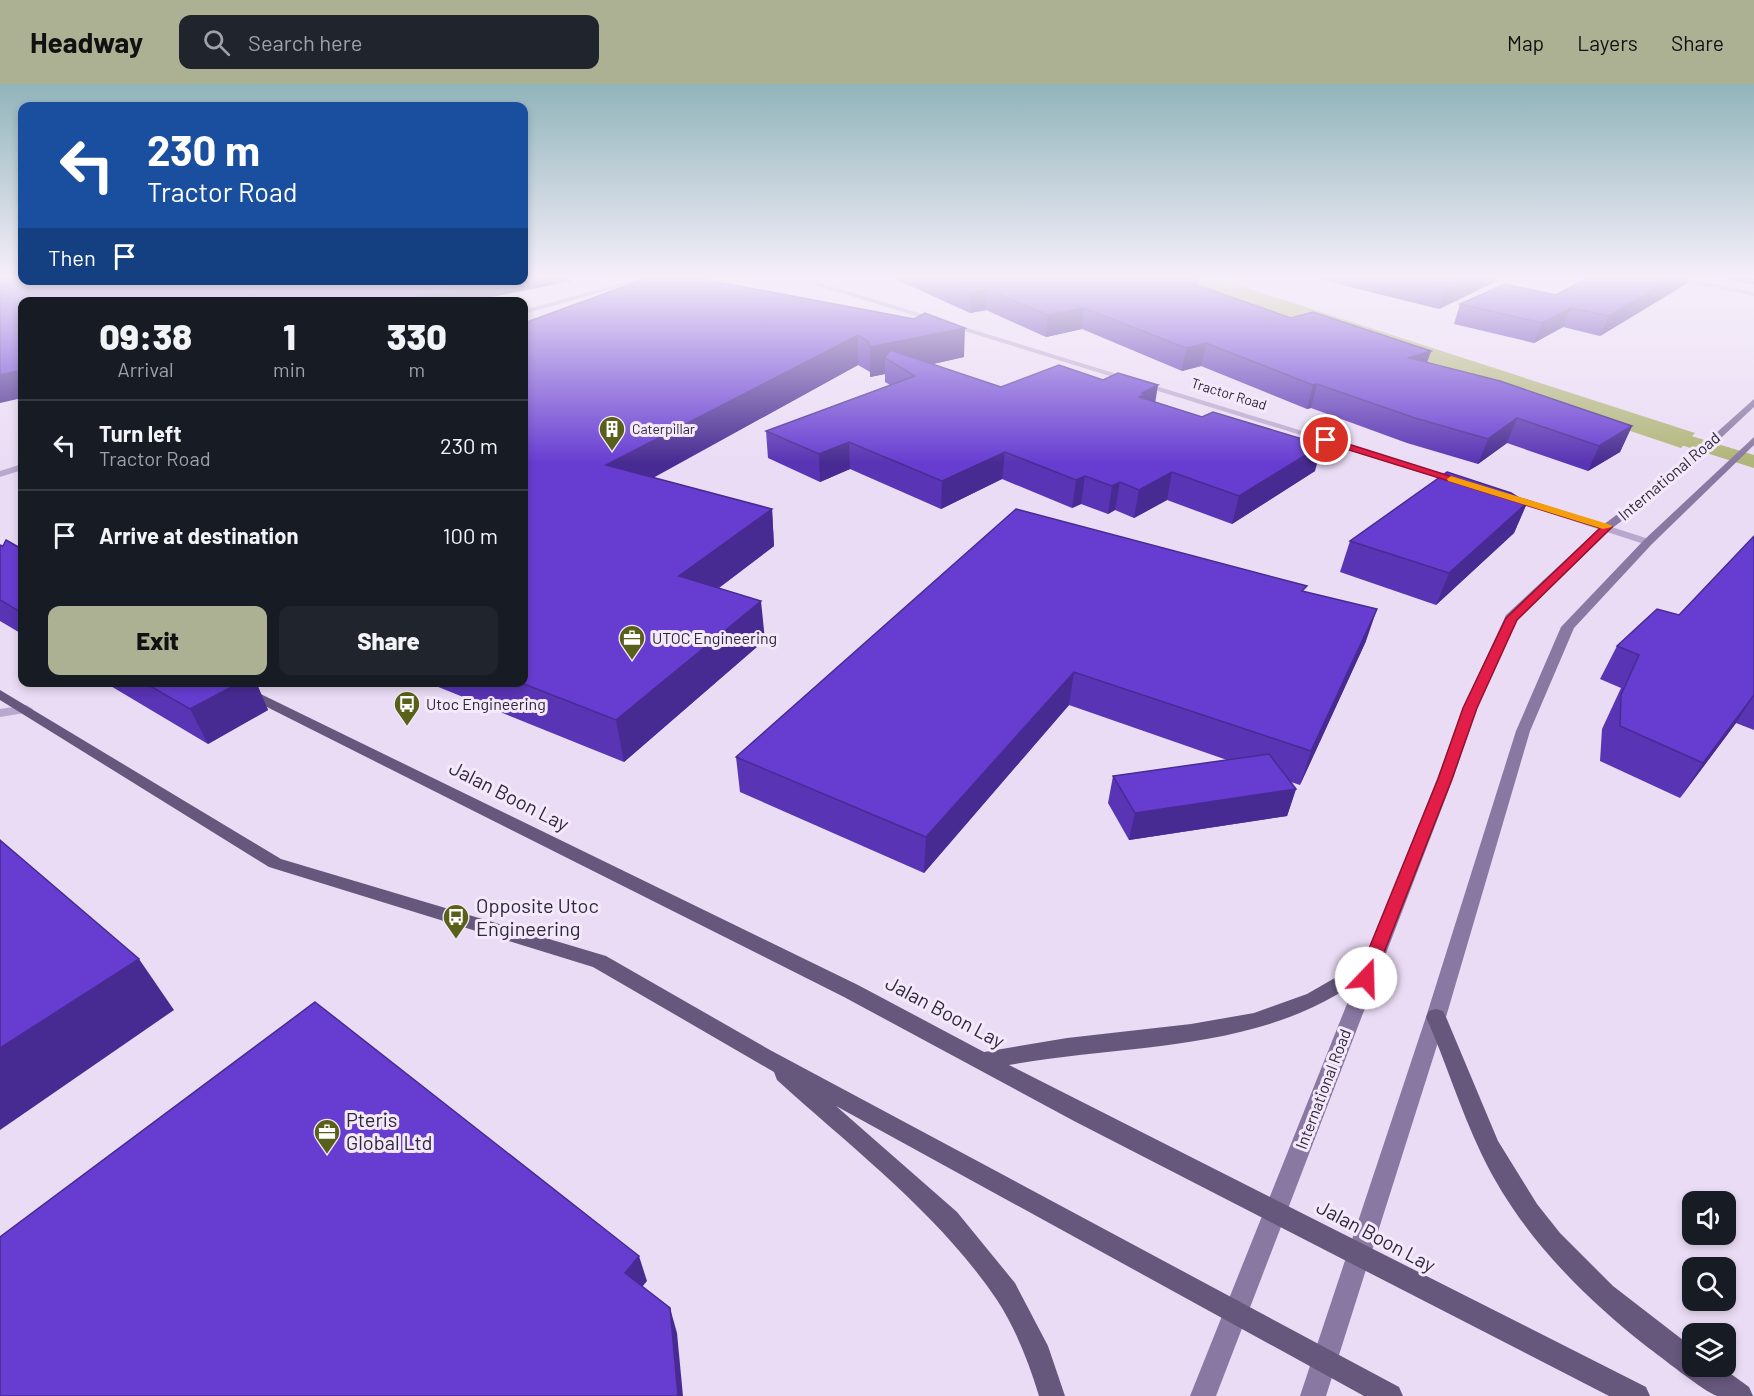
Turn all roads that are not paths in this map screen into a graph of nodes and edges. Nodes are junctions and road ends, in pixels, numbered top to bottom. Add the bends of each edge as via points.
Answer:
1 (999, 340) edge
2 (1754, 402) edge
3 (1754, 440) edge
4 (18, 468) edge
5 (0, 474) edge
6 (1474, 486) edge
7 (1496, 493) edge
8 (1607, 527) junction
9 (1648, 542) junction
10 (234, 687) edge
11 (0, 694) edge
12 (26, 710) junction
13 (0, 714) edge
14 (1374, 957) junction
15 (1436, 1017) junction
16 (763, 1056) junction
17 (982, 1061) junction
18 (1275, 1211) junction
19 (1358, 1256) junction
20 (1236, 1311) junction
21 (1682, 1357) edge
22 (1324, 1359) junction
23 (1712, 1377) edge
24 (1052, 1396) edge
25 (1203, 1396) edge
26 (1312, 1396) edge
27 (1390, 1396) edge
28 (1637, 1396) edge
29 (1740, 1396) edge

1 - 6 street, Tractor Road
2 - 8 main road, International Road via 1695,457
3 - 9 main road, International Road
4 - 5 street
7 - 8 street
8 - 9 street
8 - 14 main road, International Road via 1511,618 1470,708
9 - 15 main road, International Road via 1568,627 1523,731
10 - 17 main road, Jalan Boon Lay via 851,991
11 - 12 main road
12 - 13 street
12 - 16 main road via 275,863 599,961
14 - 17 main road via 1324,994 1264,1018 1200,1034 1048,1048
14 - 18 main road, International Road
15 - 19 main road, International Road
15 - 21 main road via 1490,1147 1520,1198 1576,1268 1617,1307
16 - 20 main road
16 - 24 main road via 949,1220 1006,1292 1039,1355
17 - 18 main road, Jalan Boon Lay
18 - 19 main road, Jalan Boon Lay
18 - 20 main road, International Road
19 - 22 main road, International Road
19 - 28 main road, Jalan Boon Lay
20 - 22 main road
20 - 25 main road, International Road
22 - 26 main road, International Road
22 - 27 main road
23 - 29 main road

